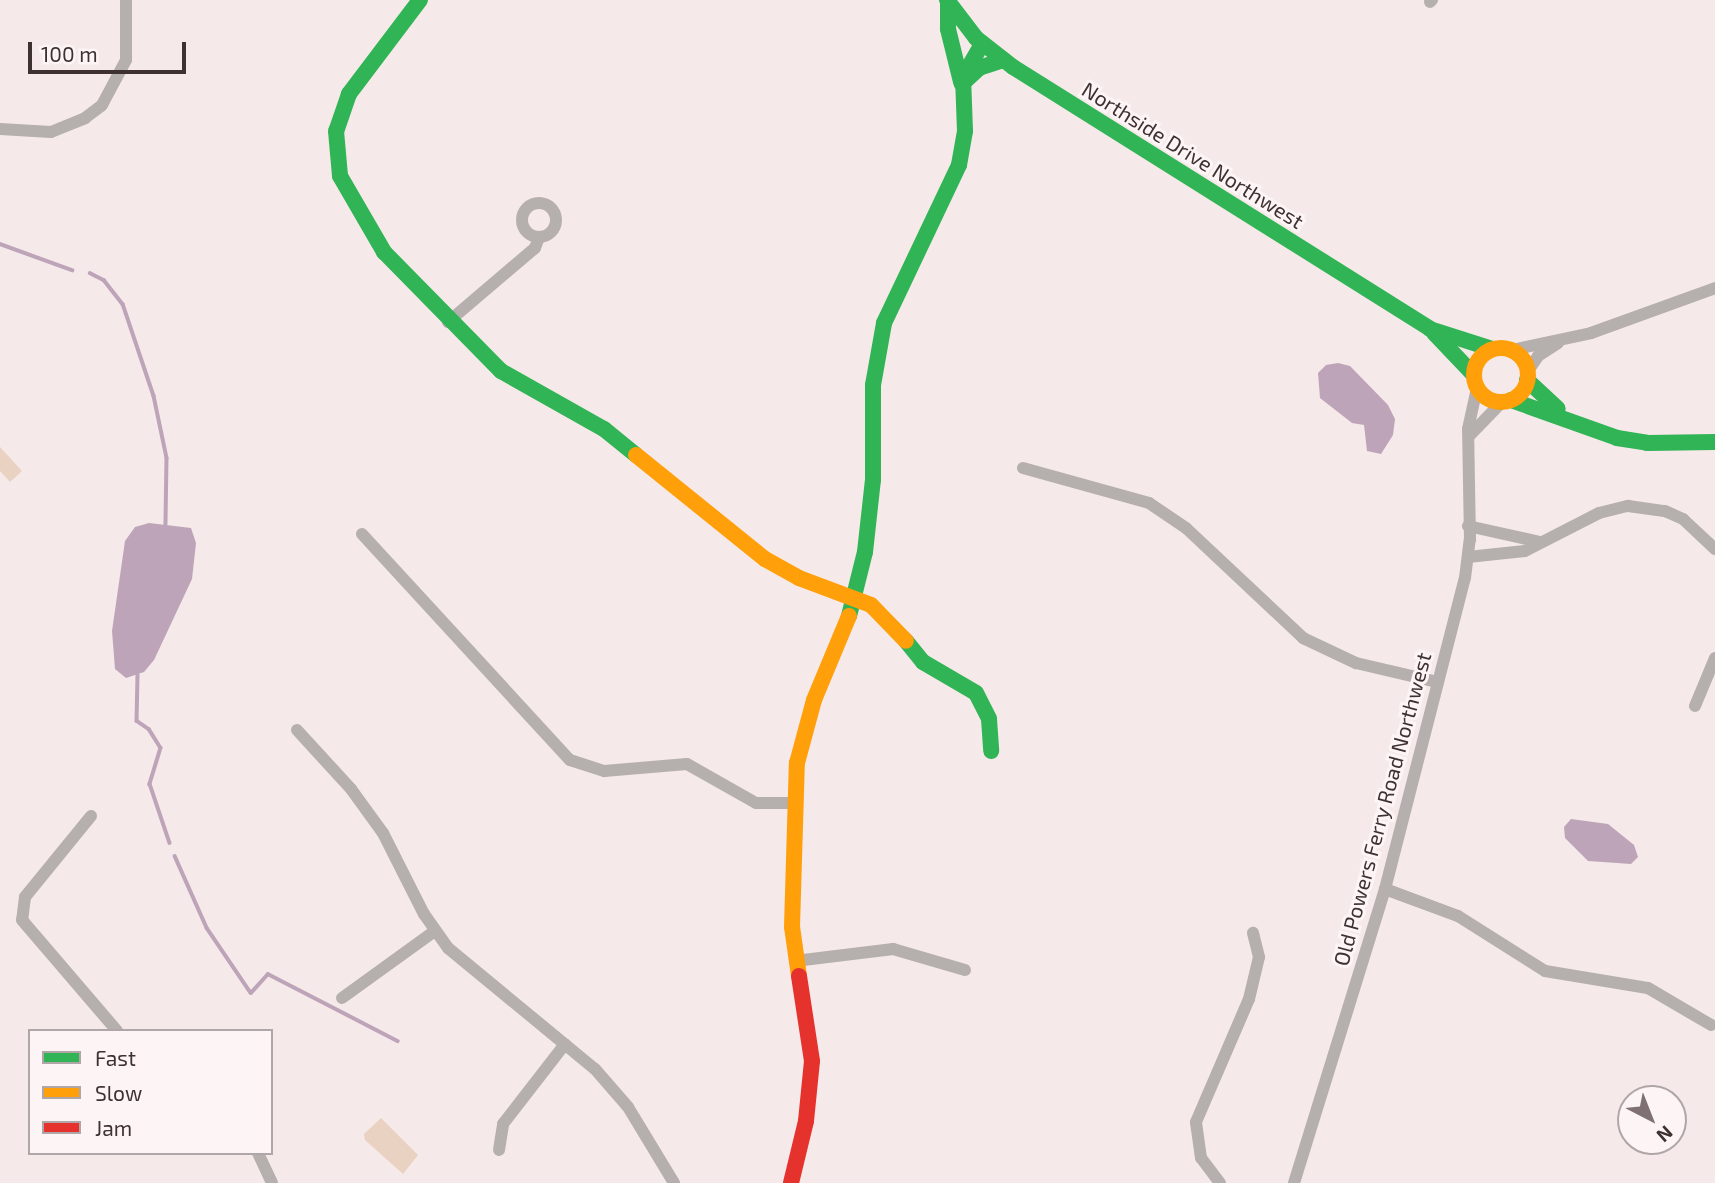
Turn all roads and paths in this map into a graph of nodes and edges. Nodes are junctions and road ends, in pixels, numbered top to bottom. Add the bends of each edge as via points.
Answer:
1 (126, 0) edge
2 (420, 0) edge
3 (947, 1) edge
4 (982, 44) junction
5 (1004, 60) junction
6 (962, 83) junction
7 (0, 129) edge
8 (539, 237) dead end
9 (1715, 288) edge
10 (448, 322) junction
11 (1430, 329) junction
12 (1567, 337) junction
13 (1492, 349) junction
14 (1512, 350) junction
15 (1528, 375) junction
16 (1475, 381) junction
17 (1507, 401) junction
18 (1578, 423) junction
19 (1467, 439) junction
20 (1715, 442) edge
21 (1024, 468) dead end
22 (1468, 526) junction
23 (362, 534) dead end
24 (1540, 541) junction
25 (1715, 550) edge
26 (1468, 557) junction
27 (855, 598) junction
28 (1715, 658) edge
29 (1437, 682) junction
30 (1695, 706) dead end
31 (297, 730) dead end
32 (991, 751) dead end
33 (794, 803) junction
34 (91, 816) dead end
35 (1385, 889) junction
36 (435, 931) junction
37 (1254, 933) dead end
38 (795, 961) junction
39 (965, 970) dead end
40 (342, 999) dead end
41 (1711, 1025) dead end
42 (115, 1029) edge
43 (565, 1044) junction
44 (499, 1150) dead end
45 (259, 1155) edge
46 (272, 1183) edge
47 (674, 1183) edge
48 (791, 1183) edge
49 (1220, 1183) edge
50 (1294, 1183) edge

1 - 7 street via 126,60 102,105 85,118 51,132
2 - 10 street via 349,94 336,131 336,160 352,202 384,252
3 - 4 street, Northside Drive Northwest
3 - 6 street via 948,29
4 - 5 street, Northside Drive Northwest
4 - 6 street via 967,62
5 - 6 street via 979,68
5 - 11 street, Northside Drive Northwest
6 - 27 street via 965,131 959,165 891,302 879,343 873,385 872,507
8 - 10 street via 535,248
9 - 12 street via 1672,307
10 - 27 street via 501,371 604,429 765,559 799,578
11 - 13 street, Northside Drive Northwest
11 - 16 street, Northside Drive Northwest
12 - 14 street
12 - 15 street via 1538,356
13 - 14 street
13 - 16 street via 1480,358
14 - 15 street
15 - 17 street
15 - 18 street via 1546,400
16 - 17 street via 1485,397
16 - 19 street, Old Powers Ferry Road Northwest
17 - 18 street
17 - 19 street
18 - 20 street via 1617,438 1647,443
19 - 22 street, Old Powers Ferry Road Northwest
21 - 29 street via 1149,503 1186,528 1303,638 1356,663
22 - 24 street
22 - 26 street, Old Powers Ferry Road Northwest
23 - 33 street via 570,760 604,771 687,764 756,803
24 - 25 street via 1610,510 1646,507 1683,519
24 - 26 street via 1525,551 1503,556
26 - 29 street, Old Powers Ferry Road Northwest
27 - 32 street via 887,617 923,662 976,694 989,719
27 - 33 street via 806,722
28 - 30 street
29 - 35 street, Old Powers Ferry Road Northwest
31 - 36 street via 383,833
33 - 38 street
34 - 42 street via 25,897 22,920
35 - 41 street via 1458,916 1545,971 1648,988
35 - 50 street, Old Powers Ferry Road Northwest
36 - 40 street
36 - 43 street via 464,963
37 - 49 street via 1259,957 1249,999 1196,1122 1201,1158
38 - 39 street via 893,949
38 - 48 street via 813,1061 806,1121
43 - 44 street via 503,1124
43 - 47 street via 617,1092
45 - 46 street

